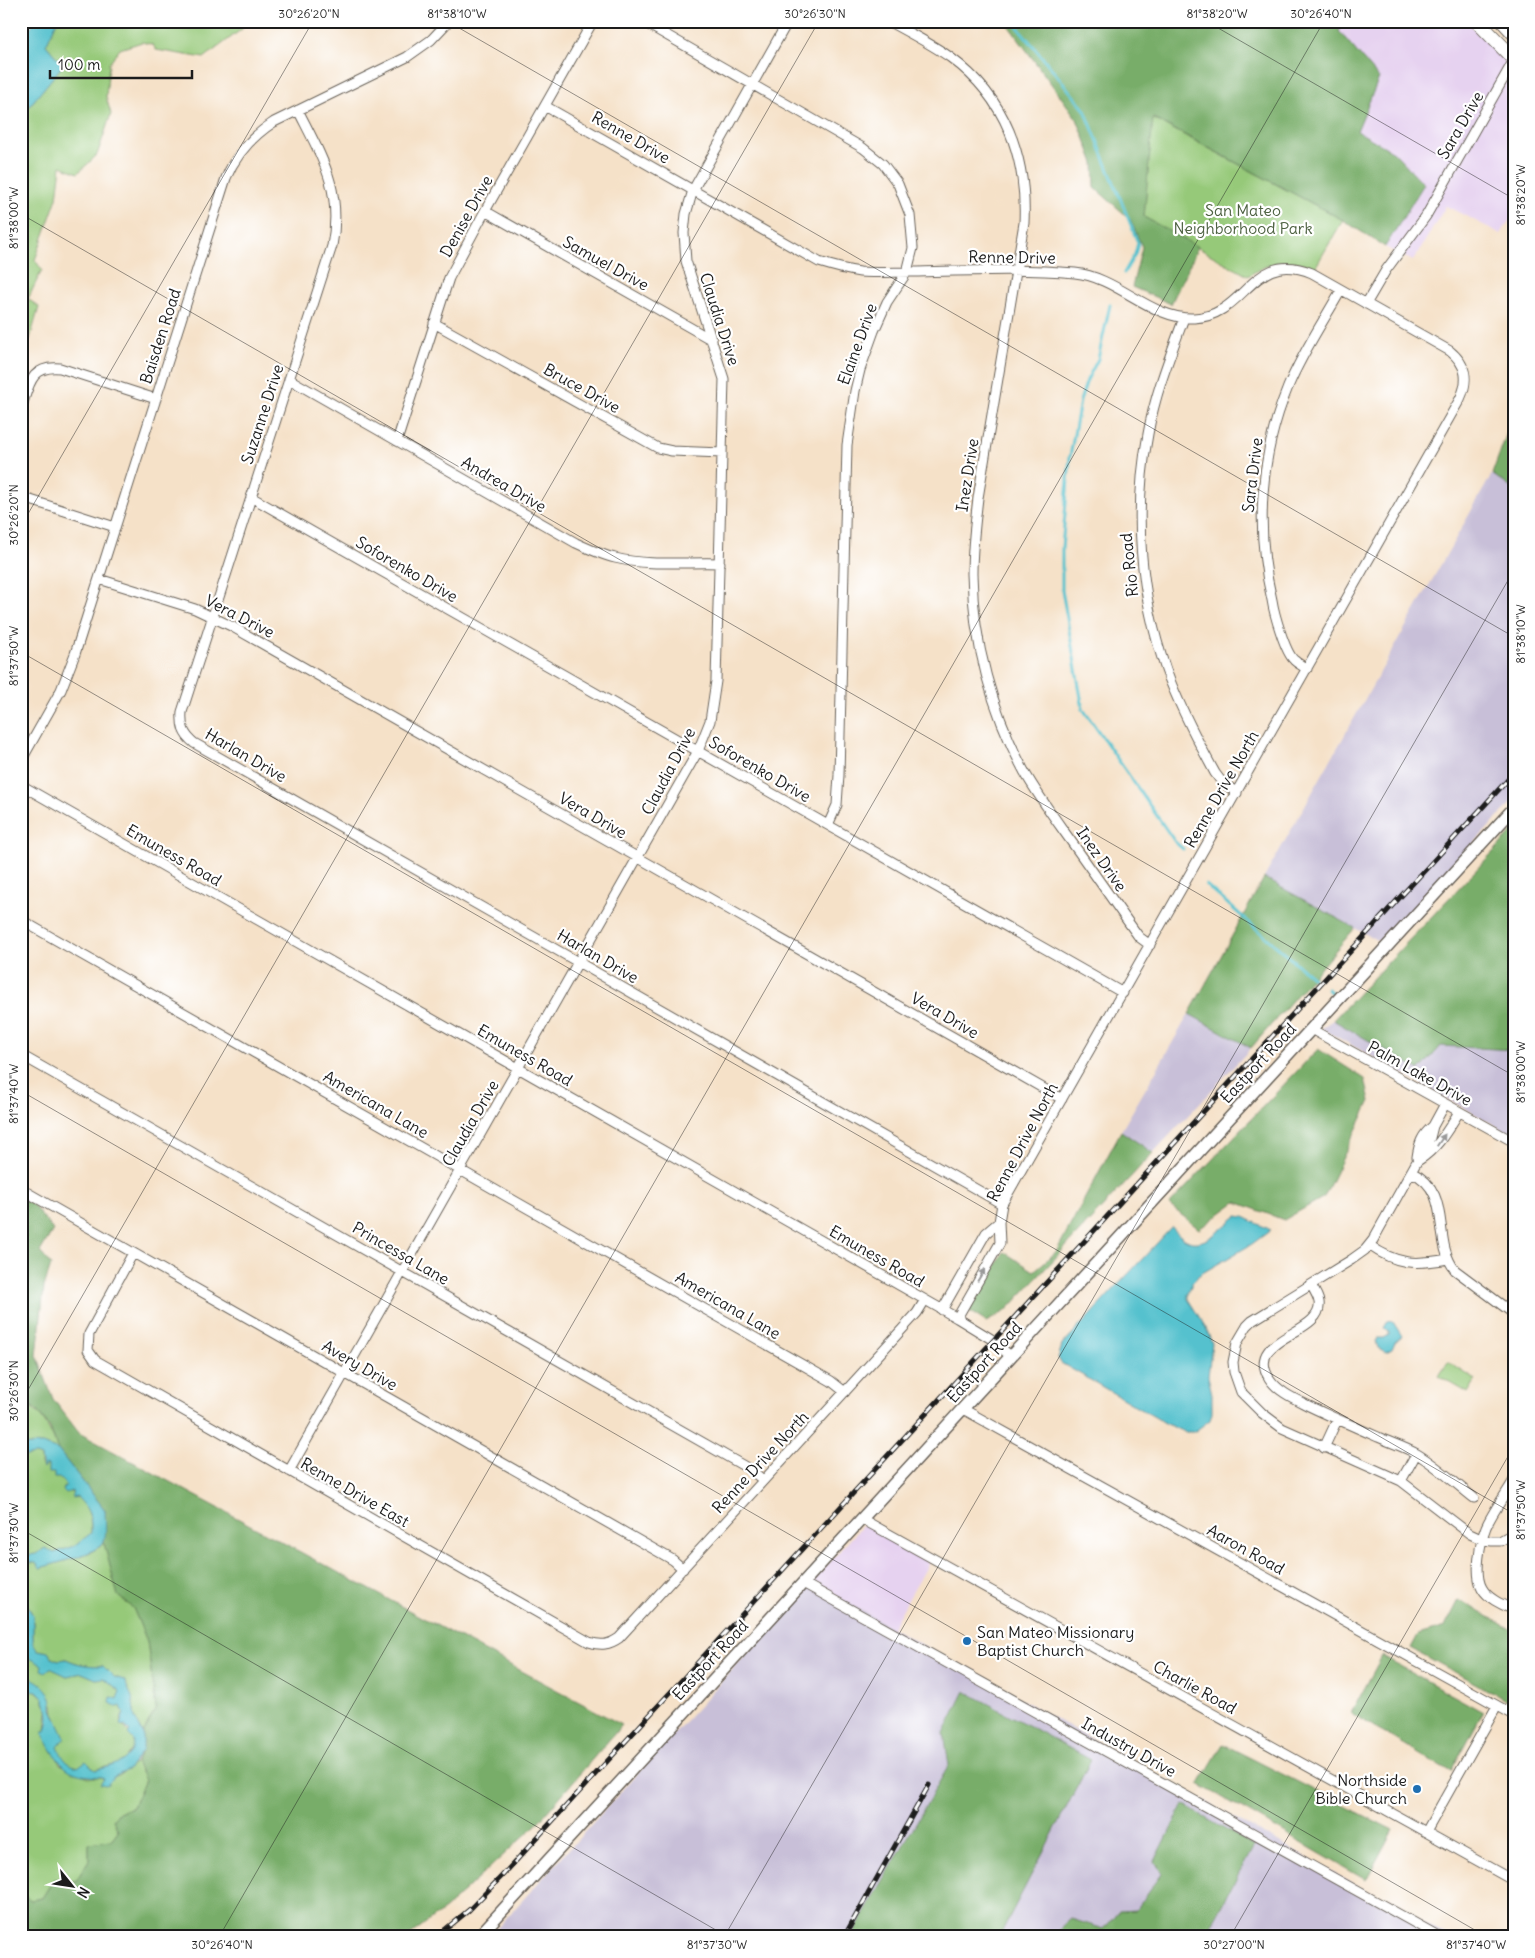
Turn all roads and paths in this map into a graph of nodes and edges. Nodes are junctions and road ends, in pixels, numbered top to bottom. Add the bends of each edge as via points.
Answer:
1 (449, 21) edge
2 (593, 21) edge
3 (642, 21) edge
4 (788, 21) edge
5 (888, 21) edge
6 (1477, 21) edge
7 (1503, 21) edge
8 (1514, 33) edge
9 (1514, 60) edge
10 (753, 84) junction
11 (545, 106) junction
12 (298, 110) junction
13 (693, 190) junction
14 (485, 212) junction
15 (1017, 271) junction
16 (907, 272) junction
17 (1341, 290) junction
18 (1366, 304) junction
19 (1184, 318) junction
20 (434, 323) junction
21 (712, 340) junction
22 (1465, 370) joint
23 (289, 379) junction
24 (156, 399) junction
25 (21, 409) edge
26 (397, 441) junction
27 (722, 453) junction
28 (21, 497) edge
29 (251, 497) junction
30 (116, 527) junction
31 (720, 563) junction
32 (99, 579) junction
33 (214, 617) junction
34 (1307, 669) junction
35 (183, 730) joint
36 (698, 752) junction
37 (21, 761) edge
38 (21, 785) edge
39 (1236, 793) junction
40 (1514, 808) edge
41 (828, 825) junction
42 (638, 858) junction
43 (21, 920) edge
44 (1150, 945) junction
45 (578, 962) junction
46 (1123, 993) junction
47 (1311, 1029) junction
48 (21, 1055) edge
49 (518, 1068) junction
50 (1062, 1099) junction
51 (1445, 1104) junction
52 (1459, 1112) junction
53 (1514, 1142) edge
54 (1416, 1162) junction
55 (460, 1170) junction
56 (1411, 1172) junction
57 (21, 1189) edge
58 (1002, 1204) junction
59 (999, 1222) junction
60 (1369, 1245) junction
61 (134, 1253) junction
62 (1448, 1259) junction
63 (402, 1271) junction
64 (1311, 1285) junction
65 (925, 1300) junction
66 (942, 1310) junction
67 (1514, 1314) edge
68 (957, 1318) junction
69 (1011, 1357) junction
70 (345, 1373) junction
71 (845, 1392) junction
72 (964, 1409) junction
73 (1336, 1420) junction
74 (1324, 1448) junction
75 (1416, 1454) junction
76 (289, 1471) junction
77 (763, 1480) junction
78 (1514, 1480) edge
79 (1401, 1481) junction
80 (1474, 1498) dead end
81 (862, 1519) junction
82 (1514, 1533) edge
83 (1483, 1540) junction
84 (683, 1569) junction
85 (804, 1583) junction
86 (1514, 1610) edge
87 (614, 1642) joint
88 (1497, 1706) junction
89 (1514, 1715) edge
90 (1426, 1832) junction
91 (1514, 1881) edge
92 (478, 1937) edge
93 (1440, 1937) edge

1 - 12 street, Baisden Road via 431,40 406,58
2 - 11 street, Denise Drive
3 - 10 street, Elaine Drive
4 - 10 street, Claudia Drive
5 - 15 street, Inez Drive via 964,69 991,98 1009,128 1020,162 1025,201
6 - 9 main road
7 - 8 main road
9 - 18 street, Sara Drive via 1426,216 1386,270
10 - 13 street, Claudia Drive
10 - 16 street, Elaine Drive via 863,148 883,164 898,184 910,215 912,248
11 - 13 street, Renne Drive
11 - 14 street, Denise Drive
12 - 23 street, Suzanne Drive via 329,175 336,213 332,246
12 - 24 street, Baisden Road via 261,130 240,151 232,165
13 - 16 street, Renne Drive via 819,262 861,272
13 - 21 street, Claudia Drive via 686,214 684,248
14 - 20 street, Denise Drive via 449,278
14 - 21 street, Samuel Drive
15 - 16 street, Renne Drive
15 - 19 street, Renne Drive via 1089,276 1120,288 1161,312
15 - 44 street, Inez Drive via 973,534 972,574 979,645 998,713 1025,772 1139,937
16 - 41 street, Elaine Drive via 887,302 874,331 854,391 847,445 839,775 837,805
17 - 18 street, Renne Drive
17 - 19 street, Renne Drive via 1302,269 1284,267 1273,269 1253,282 1222,310
17 - 34 street, Sara Drive via 1301,359 1285,394 1272,435 1262,493 1263,552 1274,610 1293,659
18 - 22 street, Renne Drive via 1450,351
19 - 39 street, Rio Road via 1147,434 1140,498 1141,548 1149,611 1166,671 1215,773
20 - 26 street, Denise Drive
20 - 27 street, Bruce Drive via 658,448
21 - 27 street, Claudia Drive via 724,379
22 - 34 street, Renne Drive North via 1465,389 1460,399
23 - 26 street, Andrea Drive
23 - 29 street, Suzanne Drive
24 - 25 street via 60,368 47,368 33,376
24 - 30 street, Baisden Road
26 - 31 street, Andrea Drive via 594,551 636,561
27 - 31 street, Claudia Drive
28 - 30 street
29 - 33 street, Suzanne Drive
29 - 36 street, Soforenko Drive
30 - 32 street, Baisden Road
31 - 36 street, Claudia Drive via 714,704
32 - 33 street, Vera Drive
32 - 37 street, Baisden Road via 64,682
33 - 35 street, Suzanne Drive via 182,712
33 - 42 street, Vera Drive
34 - 39 street, Renne Drive North
35 - 45 street, Harlan Drive via 194,743
36 - 41 street, Soforenko Drive
36 - 42 street, Claudia Drive
38 - 49 street, Emuness Road
39 - 44 street, Renne Drive North
40 - 47 street, Eastport Road
41 - 46 street, Soforenko Drive
42 - 45 street, Claudia Drive
42 - 50 street, Vera Drive
43 - 55 street, Americana Lane
44 - 46 street, Renne Drive North
45 - 49 street, Claudia Drive
45 - 58 street, Harlan Drive
46 - 50 street, Renne Drive North
47 - 51 street, Palm Lake Drive
47 - 69 street, Eastport Road
48 - 63 street, Princessa Lane
49 - 55 street, Claudia Drive
49 - 65 street, Emuness Road
50 - 58 street, Renne Drive North
51 - 52 street, Palm Lake Drive
51 - 54 street via 1433,1126 1424,1133
52 - 53 street, Palm Lake Drive
54 -> 52 street via 1438,1145
54 - 56 street
55 - 63 street, Claudia Drive
55 - 71 street, Americana Lane via 823,1376
56 - 60 street
56 - 62 street via 1424,1181 1438,1202
57 - 61 street, Avery Drive
58 - 59 street, Renne Drive North
59 - 66 street, Renne Drive North via 986,1234
68 -> 59 street, Renne Drive North via 1000,1243
60 - 62 street via 1394,1260 1426,1263
60 - 64 street
61 - 70 street, Avery Drive
61 - 76 street, Renne Drive East via 92,1328 88,1350 100,1364
62 - 67 street via 1455,1270
63 - 70 street, Claudia Drive
63 - 77 street, Princessa Lane via 751,1470
64 - 73 street via 1319,1300 1318,1313 1309,1323 1271,1348 1265,1361 1266,1368 1277,1388
64 - 74 street via 1252,1321 1237,1343 1233,1362 1241,1392 1262,1413 1282,1428
65 - 66 street, Emuness Road
65 - 71 street, Renne Drive North
66 - 68 street, Emuness Road
68 - 69 street, Emuness Road via 993,1340
69 - 72 street, Eastport Road
70 - 76 street, Claudia Drive
70 - 84 street, Avery Drive via 664,1555
71 - 77 street, Renne Drive North
72 - 81 street, Eastport Road
72 - 88 street, Aaron Road
73 - 74 street
73 - 75 street
74 - 79 street
75 - 79 street
75 - 80 street
76 - 87 street, Renne Drive East via 589,1642 598,1645
77 - 84 street, Renne Drive North
78 - 83 street via 1486,1528
79 - 83 street via 1470,1534
81 - 85 street, Eastport Road
81 - 90 street, Charlie Road
82 - 83 street via 1500,1541
83 - 86 street via 1478,1567 1482,1588 1489,1597
84 - 87 street, Renne Drive North
85 - 92 street, Eastport Road
85 - 93 street, Industry Drive
88 - 89 street, Aaron Road
88 - 90 street
90 - 91 street, Charlie Road

